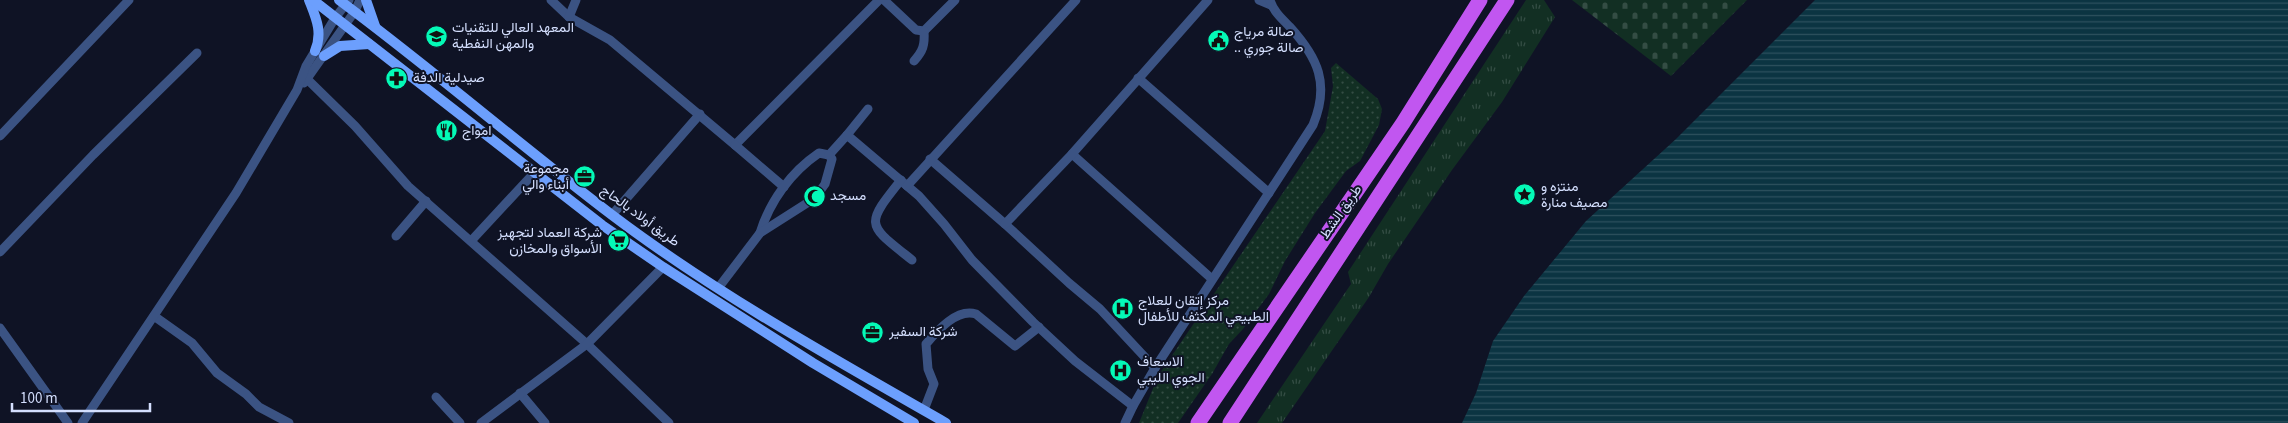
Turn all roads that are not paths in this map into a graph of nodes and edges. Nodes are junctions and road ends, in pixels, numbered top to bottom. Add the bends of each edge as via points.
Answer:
1 (130, 0) edge
2 (308, 0) edge
3 (313, 0) edge
4 (360, 0) edge
5 (366, 0) edge
6 (551, 0) edge
7 (576, 0) edge
8 (878, 0) edge
9 (884, 0) edge
10 (955, 0) edge
11 (1076, 0) edge
12 (1208, 0) edge
13 (1259, 0) edge
14 (1480, 0) edge
15 (1507, 0) edge
16 (345, 2) edge
17 (1270, 3) edge
18 (355, 11) junction
19 (569, 17) junction
20 (335, 18) junction
21 (344, 25) junction
22 (375, 26) junction
23 (924, 31) junction
24 (369, 44) junction
25 (197, 53) dead end
26 (320, 53) junction
27 (914, 61) dead end
28 (1138, 78) junction
29 (307, 79) junction
30 (297, 90) junction
31 (868, 109) dead end
32 (700, 114) junction
33 (847, 135) junction
34 (0, 136) edge
35 (735, 145) junction
36 (1072, 154) junction
37 (829, 156) junction
38 (930, 159) junction
39 (535, 172) junction
40 (904, 183) junction
41 (784, 187) junction
42 (1269, 193) junction
43 (426, 201) junction
44 (612, 215) junction
45 (1005, 224) junction
46 (760, 233) junction
47 (396, 236) dead end
48 (471, 241) junction
49 (0, 252) edge
50 (912, 260) dead end
51 (663, 267) junction
52 (1212, 279) junction
53 (719, 287) junction
54 (154, 316) junction
55 (1039, 327) junction
56 (0, 328) edge
57 (587, 344) junction
58 (1155, 368) junction
59 (520, 393) junction
60 (436, 397) dead end
61 (1133, 406) junction
62 (924, 410) junction
63 (68, 423) edge
64 (82, 423) edge
65 (289, 423) edge
66 (460, 423) edge
67 (481, 423) edge
68 (546, 423) edge
69 (669, 423) edge
70 (914, 423) edge
71 (946, 423) edge
72 (1125, 423) edge
73 (1198, 423) edge
74 (1230, 423) edge

1 - 34 street
2 - 26 main road via 320,30
3 - 20 main road, طريق أولاد بالحاج
4 - 18 street
5 - 22 main road
6 - 19 street
7 - 19 street
8 - 35 street
9 - 23 street via 916,30
10 - 23 street
11 - 38 street
12 - 28 street
13 - 17 street
14 - 73 highway, طريق الشط via 1403,123
15 - 74 highway, طريق الشط
16 - 18 main road, طريق أولاد بالحاج
16 - 20 street
17 - 42 street via 1311,53 1319,72 1321,92 1313,125
18 - 21 street
18 - 22 main road, طريق أولاد بالحاج
19 - 32 street via 610,40
20 - 21 main road, طريق أولاد بالحاج
20 - 26 street
21 - 24 main road, طريق أولاد بالحاج
21 - 26 street
22 - 44 main road, طريق أولاد بالحاج
23 - 27 street via 925,44
24 - 26 main road via 340,46
24 - 39 main road, طريق أولاد بالحاج
25 - 49 street
26 - 29 street
26 - 30 street via 306,66
28 - 36 street
28 - 42 street
29 - 30 street
29 - 43 street
30 - 54 street via 236,193
31 - 33 street
32 - 35 street
32 - 44 street
33 - 37 street
33 - 40 street
35 - 41 street
36 - 45 street
36 - 52 street
37 - 41 street via 820,153 807,161
37 - 46 street via 832,159 825,184 815,198
38 - 40 street
38 - 45 street
39 - 48 street
39 - 51 main road, طريق أولاد بالحاج via 602,225
40 - 50 street via 877,210 875,220 882,236
40 - 55 street via 972,260
41 - 46 street via 769,210
42 - 52 street
43 - 47 street
43 - 48 street
44 - 53 main road, طريق أولاد بالحاج
45 - 58 street via 1100,309
46 - 53 street
48 - 57 street
51 - 57 street
51 - 70 main road, طريق أولاد بالحاج via 812,363
52 - 58 street
53 - 62 main road, طريق أولاد بالحاج via 824,353
54 - 64 street
54 - 65 street via 192,343 217,373 259,407
55 - 61 street via 1075,361
55 - 62 street via 1015,346 976,314 958,314 926,344 928,369 934,384
56 - 63 street
57 - 59 street
57 - 69 street
58 - 61 street
59 - 67 street
59 - 68 street
60 - 66 street
61 - 72 street
62 - 71 main road, طريق أولاد بالحاج

